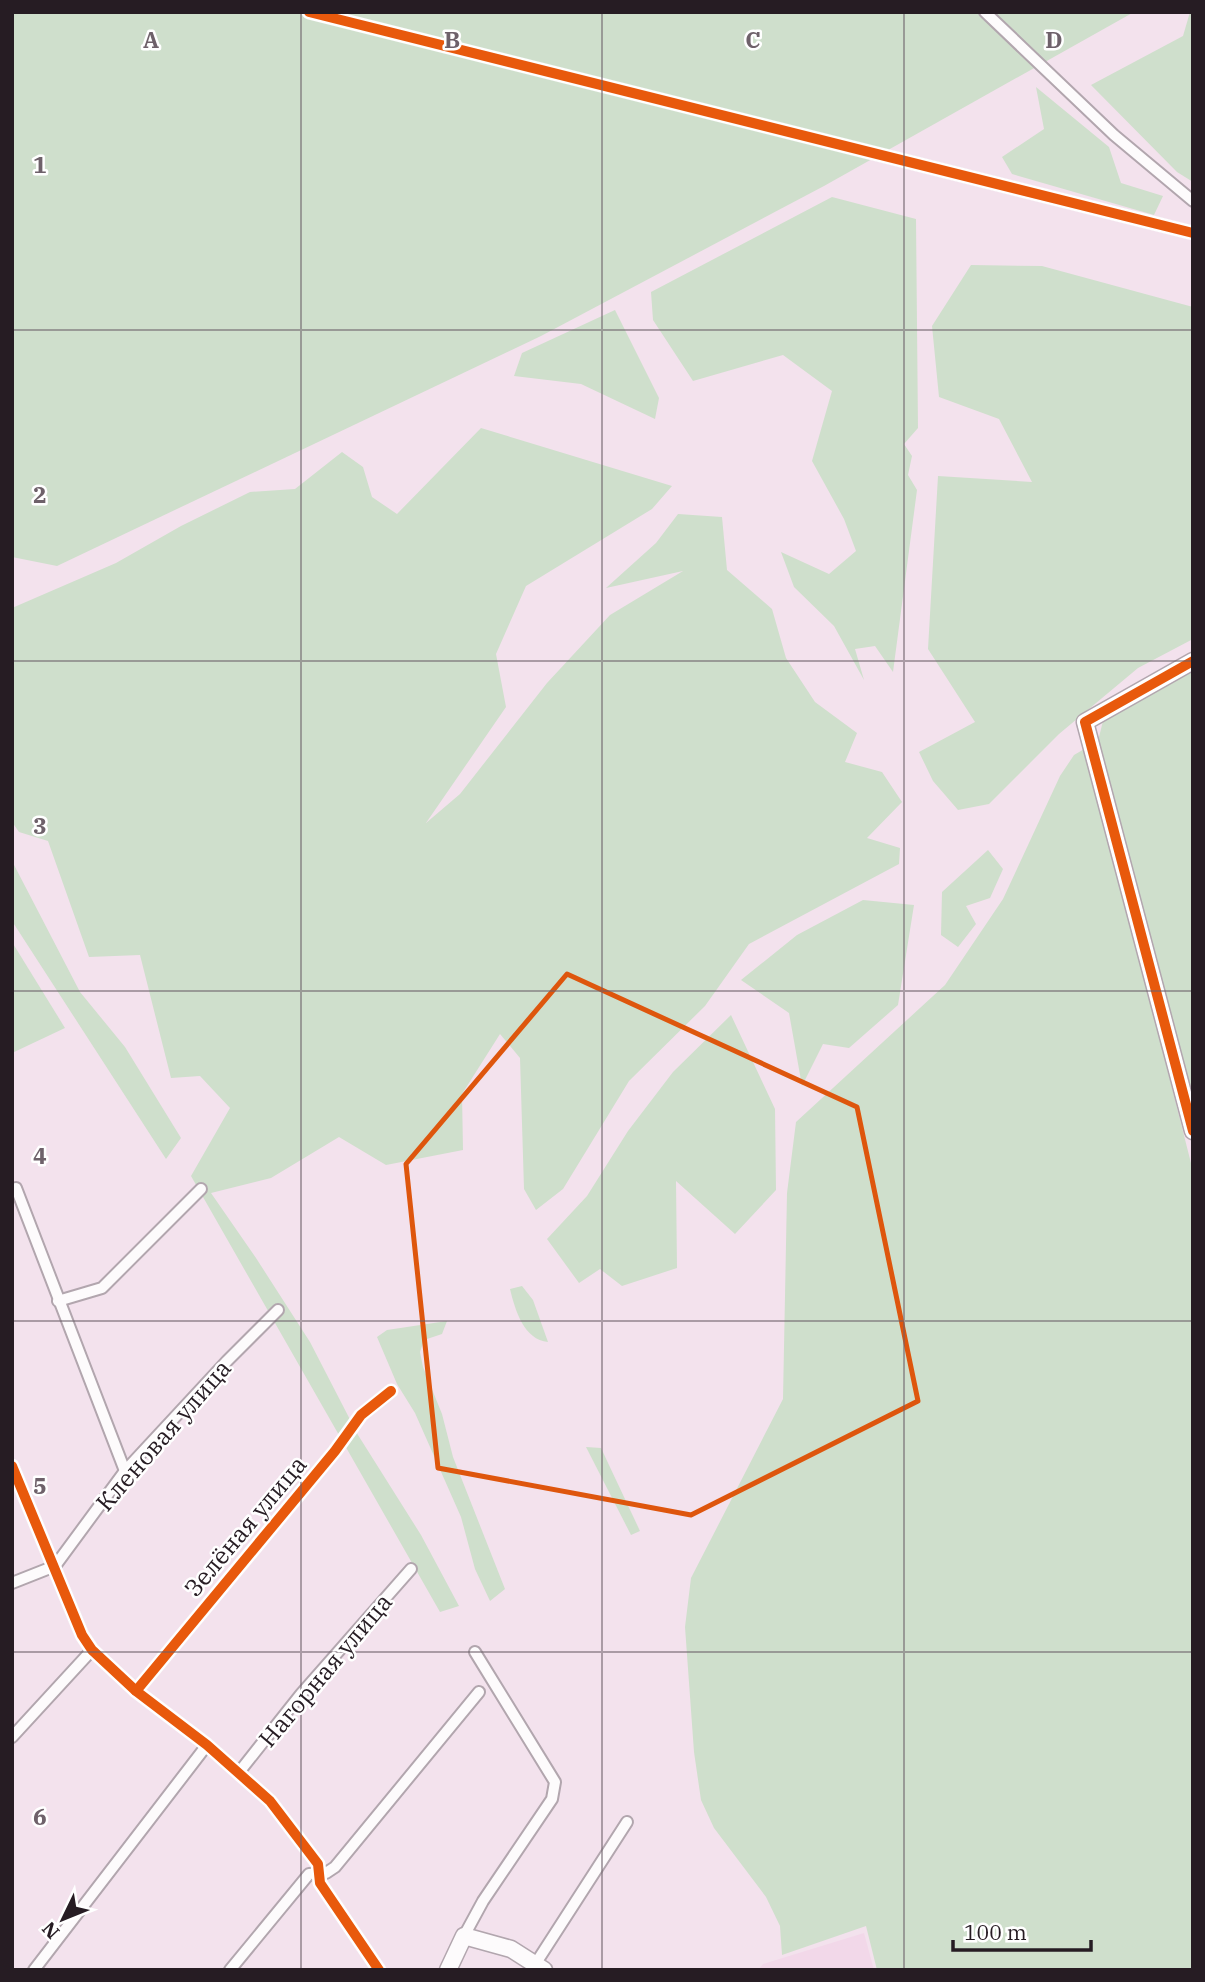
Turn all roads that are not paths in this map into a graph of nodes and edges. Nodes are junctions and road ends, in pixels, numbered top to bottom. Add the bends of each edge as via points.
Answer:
1 (309, 12) edge
2 (985, 12) edge
3 (1193, 201) edge
4 (1193, 233) edge
5 (1193, 662) edge
6 (1193, 1131) edge
7 (16, 1188) dead end
8 (201, 1189) dead end
9 (58, 1301) junction
10 (278, 1310) dead end
11 (391, 1391) dead end
12 (12, 1466) edge
13 (125, 1471) junction
14 (55, 1566) junction
15 (411, 1569) dead end
16 (12, 1583) edge
17 (92, 1650) junction
18 (475, 1652) dead end
19 (136, 1691) junction
20 (478, 1692) dead end
21 (12, 1737) edge
22 (208, 1745) junction
23 (240, 1772) junction
24 (627, 1822) dead end
25 (319, 1874) junction
26 (464, 1936) junction
27 (540, 1966) edge
28 (34, 1970) edge
29 (230, 1970) edge
30 (379, 1970) edge
31 (448, 1970) edge

1 - 4 street
2 - 3 street via 1114,135
5 - 6 street via 1085,722
7 - 9 street
8 - 9 street via 102,1288
9 - 13 street
10 - 13 street, Кленовая улица
11 - 19 street, Зелёная улица via 361,1415
12 - 14 street
13 - 14 street, Кленовая улица
14 - 16 street
14 - 17 street
15 - 23 street, Нагорная улица via 301,1694
17 - 19 street
17 - 21 street
18 - 26 street via 555,1782 552,1800
19 - 22 street
20 - 25 street via 335,1867
22 - 23 street
22 - 28 street
23 - 25 street via 270,1801 318,1864
24 - 27 street
25 - 29 street via 309,1874
25 - 30 street via 320,1884
26 - 27 street via 511,1949
26 - 31 street

